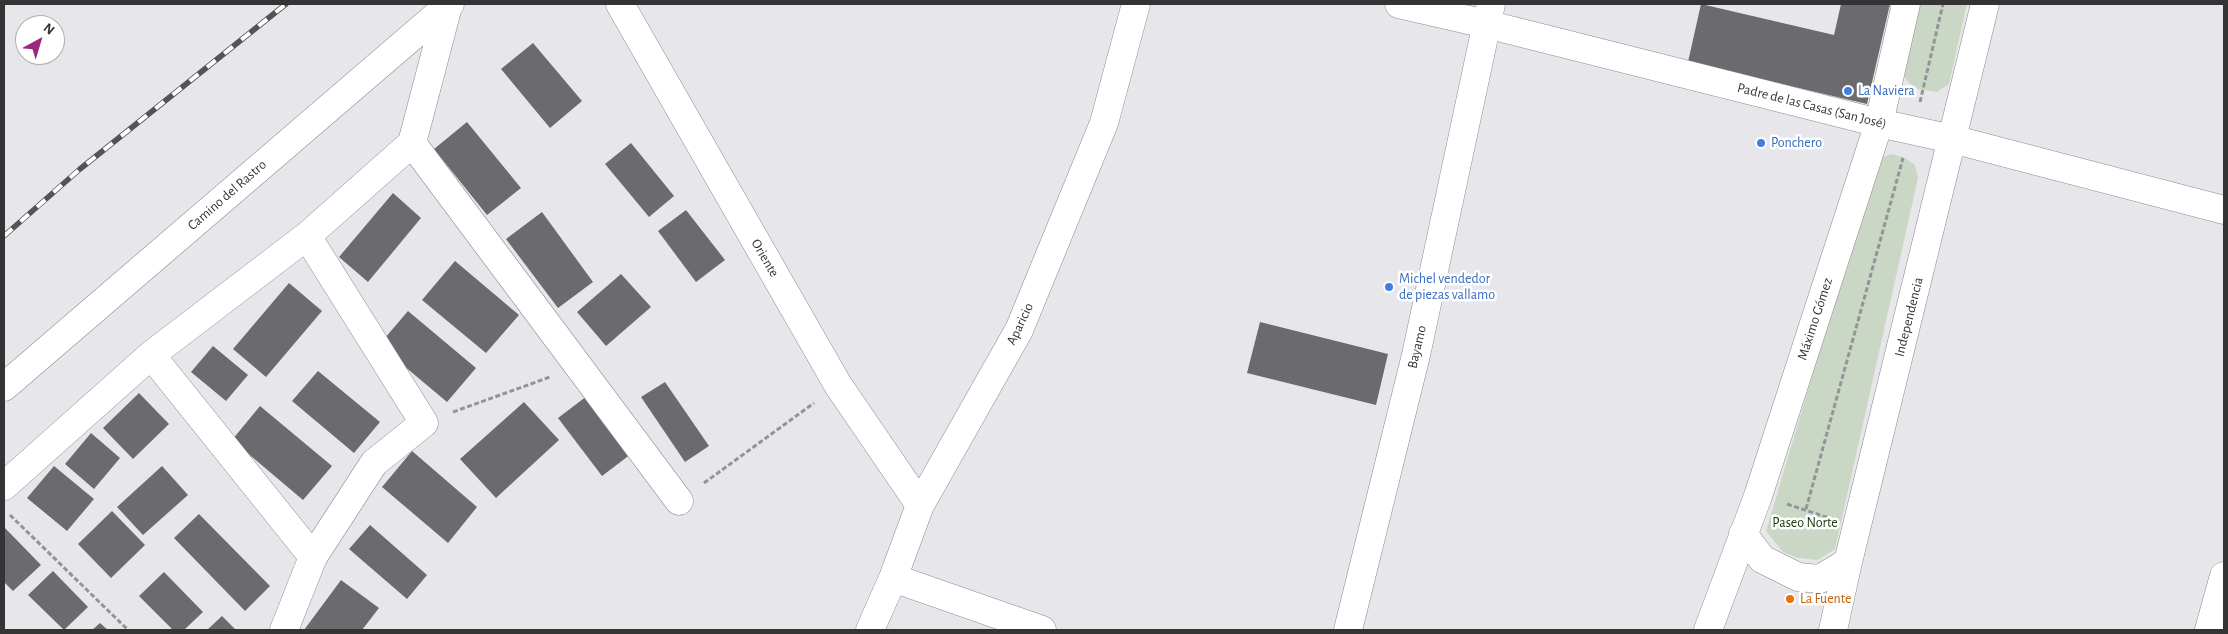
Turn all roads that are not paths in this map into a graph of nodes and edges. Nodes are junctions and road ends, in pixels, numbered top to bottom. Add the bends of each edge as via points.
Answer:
1 (620, 4) edge
2 (1136, 4) edge
3 (1399, 4) edge
4 (1906, 4) edge
5 (1985, 4) edge
6 (449, 5) edge
7 (1489, 14) edge
8 (1878, 123) junction
9 (1952, 139) junction
10 (412, 143) junction
11 (2224, 210) edge
12 (307, 236) junction
13 (150, 355) junction
14 (4, 387) edge
15 (4, 486) edge
16 (679, 501) road end
17 (920, 505) junction
18 (1744, 534) junction
19 (313, 557) junction
20 (1848, 562) junction
21 (2224, 576) edge
22 (893, 578) junction
23 (284, 630) edge
24 (870, 630) edge
25 (1042, 630) edge
26 (1348, 630) edge
27 (1708, 630) edge
28 (1834, 630) edge
29 (2209, 630) edge

1 - 17 street, Oriente via 838,385
2 - 17 street, Aparicio via 1104,123 1019,330
3 - 7 street, Padre de las Casas (San José)
4 - 8 street, Máximo Gómez
5 - 9 street, Independencia
6 - 10 street
6 - 14 street, Camino del Rastro
7 - 8 street, Padre de las Casas (San José)
7 - 26 street, Bayamo via 1416,355
8 - 9 street, Padre de las Casas (San José)
8 - 18 street, Máximo Gómez
9 - 11 street, Padre de las Casas (San José)
9 - 20 street, Independencia
10 - 12 street
10 - 16 street
12 - 13 street
12 - 19 street via 424,423 374,463
13 - 15 street
13 - 19 street
17 - 22 street, Aparicio
18 - 20 street via 1762,559 1798,577 1820,579
18 - 27 street, Máximo Gómez
19 - 23 street
20 - 28 street, Independencia
21 - 29 street
22 - 24 street, Aparicio
22 - 25 street

